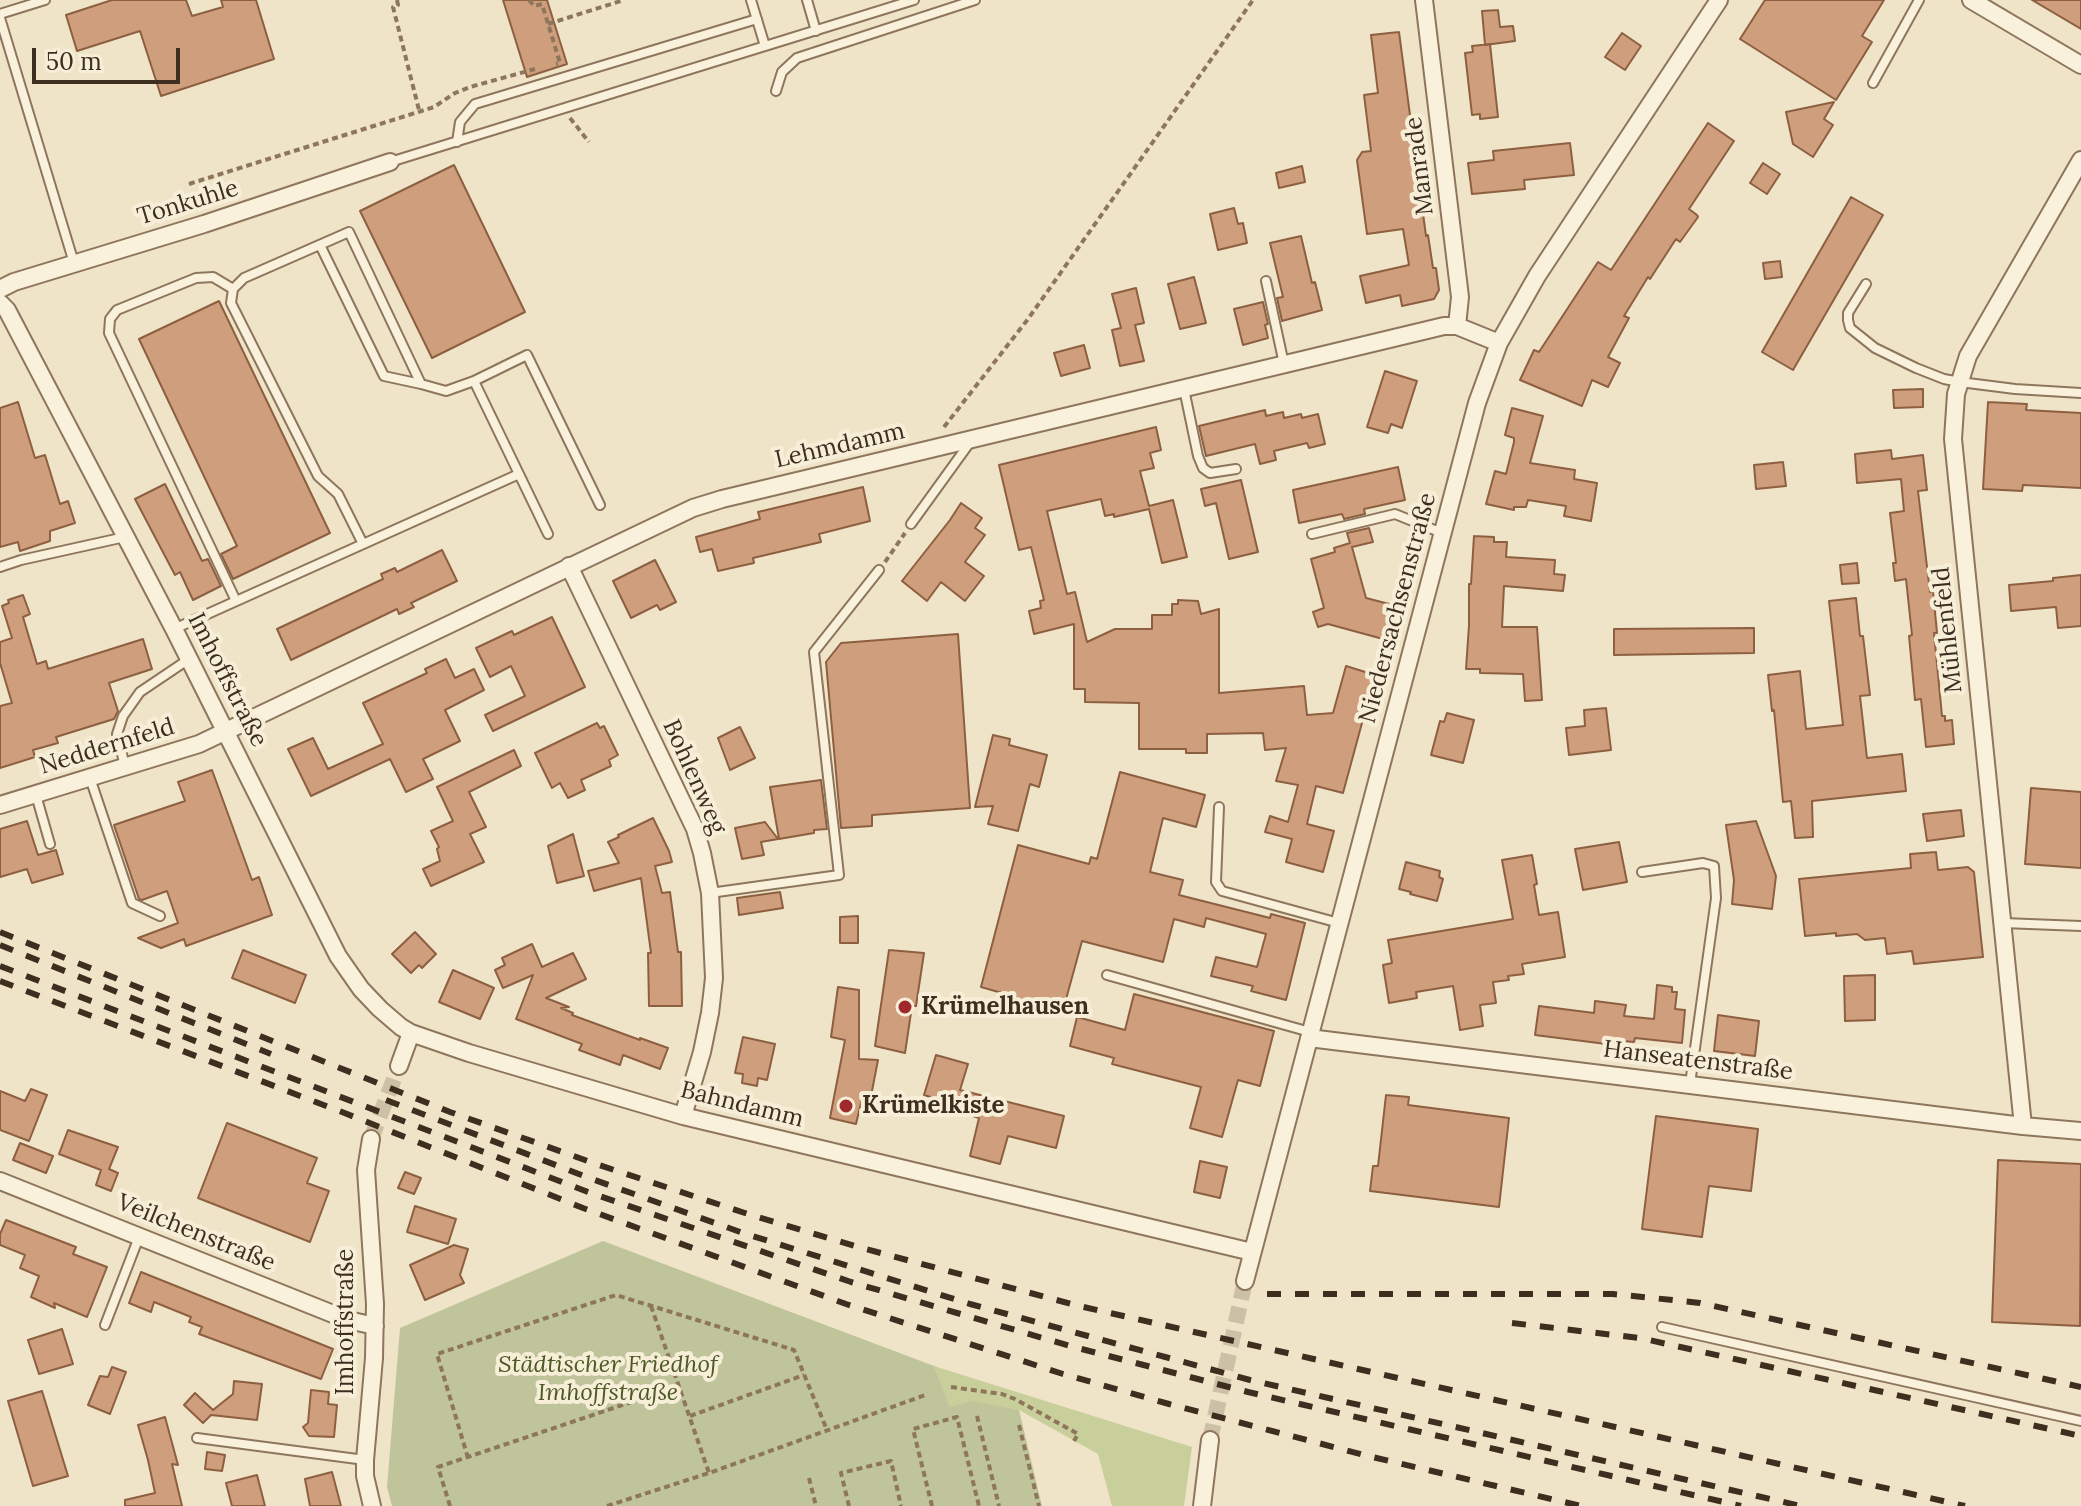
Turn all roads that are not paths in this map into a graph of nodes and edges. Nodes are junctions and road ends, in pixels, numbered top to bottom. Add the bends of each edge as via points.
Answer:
1 (45, 0) edge
2 (751, 0) edge
3 (807, 0) edge
4 (914, 0) edge
5 (975, 0) edge
6 (1424, 0) edge
7 (1719, 0) edge
8 (1919, 0) edge
9 (1971, 0) edge
10 (0, 16) edge
11 (757, 19) junction
12 (816, 31) junction
13 (765, 46) junction
14 (2081, 65) edge
15 (1873, 83) dead end
16 (776, 91) dead end
17 (457, 142) junction
18 (390, 162) joint
19 (2078, 170) edge
20 (320, 245) junction
21 (74, 263) junction
22 (1266, 281) dead end
23 (1866, 284) dead end
24 (0, 289) edge
25 (233, 289) junction
26 (0, 303) edge
27 (1457, 326) junction
28 (1499, 343) junction
29 (1284, 364) junction
30 (474, 381) junction
31 (1960, 382) junction
32 (421, 384) junction
33 (1184, 388) junction
34 (2081, 393) edge
35 (972, 439) junction
36 (1236, 469) dead end
37 (519, 474) junction
38 (600, 505) dead end
39 (911, 524) road end
40 (1443, 533) junction
41 (548, 534) dead end
42 (1312, 534) dead end
43 (126, 537) junction
44 (363, 544) junction
45 (569, 566) junction
46 (0, 567) edge
47 (879, 570) road end
48 (236, 601) junction
49 (174, 629) junction
50 (189, 659) junction
51 (226, 731) junction
52 (125, 766) junction
53 (90, 777) junction
54 (36, 794) junction
55 (0, 805) edge
56 (1219, 807) dead end
57 (50, 844) dead end
58 (1642, 872) dead end
59 (710, 893) junction
60 (160, 916) dead end
61 (1339, 923) junction
62 (2002, 923) junction
63 (2081, 926) edge
64 (1107, 975) dead end
65 (411, 1033) junction
66 (1309, 1035) junction
67 (399, 1066) tunnel mouth
68 (1690, 1084) junction
69 (683, 1116) junction
70 (2023, 1126) junction
71 (2081, 1131) edge
72 (371, 1139) tunnel mouth
73 (0, 1181) edge
74 (140, 1236) junction
75 (1252, 1252) junction
76 (1245, 1281) tunnel mouth
77 (105, 1325) dead end
78 (375, 1326) junction
79 (1662, 1327) dead end
80 (2081, 1421) edge
81 (197, 1438) dead end
82 (1210, 1440) tunnel mouth
83 (365, 1460) junction
84 (372, 1506) edge
85 (1202, 1506) edge

1 - 10 lane
2 - 11 lane
3 - 12 lane
4 - 12 lane
5 - 16 lane via 797,58 782,72
6 - 27 street, Manrade via 1460,297
7 - 28 street, Niedersachsenstraße via 1537,276
8 - 15 lane
9 - 14 street
10 - 21 lane
11 - 13 lane
11 - 17 lane via 475,104 460,122
12 - 13 lane
13 - 17 lane
17 - 18 lane
18 - 21 street, Tonkuhle
19 - 31 street, Mühlenfeld via 1968,356
20 - 25 lane via 244,278
20 - 32 lane via 384,376
20 - 32 lane via 349,232
21 - 24 street, Tonkuhle
22 - 29 lane
23 - 31 lane via 1848,313 1850,328 1875,348
25 - 44 lane via 231,303 318,476 338,494
25 - 48 lane via 213,277 196,278 117,310 109,333
26 - 43 street, Imhoffstraße
27 - 28 street
27 - 29 street, Lehmdamm
28 - 40 street, Niedersachsenstraße via 1477,403
29 - 33 street, Lehmdamm
30 - 32 lane via 446,391
30 - 37 lane
30 - 38 lane via 527,355
31 - 34 lane
31 - 62 street, Mühlenfeld via 1953,439
33 - 35 street, Lehmdamm
33 - 36 lane via 1203,468 1210,473
35 - 39 lane
35 - 45 street, Lehmdamm via 693,508
37 - 41 lane
37 - 44 lane
40 - 42 lane via 1395,514
40 - 61 street, Niedersachsenstraße
43 - 46 lane
43 - 49 street, Imhoffstraße
44 - 48 lane
45 - 51 street, Lehmdamm
45 - 59 street, Bohlenweg via 695,829
47 - 59 lane via 814,652 839,875
48 - 49 lane
49 - 50 street, Imhoffstraße
50 - 51 street, Imhoffstraße
50 - 52 lane via 140,692 123,716 117,734
51 - 52 street, Neddernfeld
51 - 65 street, Imhoffstraße via 338,956 361,989
52 - 53 street, Neddernfeld
53 - 54 street, Neddernfeld
53 - 60 lane via 132,903
54 - 55 street, Neddernfeld
54 - 57 lane
56 - 61 lane via 1216,882 1222,891
58 - 68 lane via 1714,866 1716,898
59 - 69 street, Bohlenweg via 710,1013
61 - 66 street, Niedersachsenstraße
62 - 63 lane
62 - 70 street, Mühlenfeld
64 - 66 lane
65 - 67 street
65 - 69 street, Bahndamm
66 - 68 street, Hanseatenstraße
66 - 75 street, Niedersachsenstraße
68 - 70 street, Hanseatenstraße
69 - 75 street, Bahndamm
70 - 71 street, Hanseatenstraße
72 - 78 street, Imhoffstraße via 366,1170
73 - 74 street, Veilchenstraße
74 - 77 lane
74 - 78 street, Veilchenstraße via 348,1320
75 - 76 street, Niedersachsenstraße
78 - 83 street, Imhoffstraße
79 - 80 lane
81 - 83 lane
82 - 85 street
83 - 84 street, Imhoffstraße

